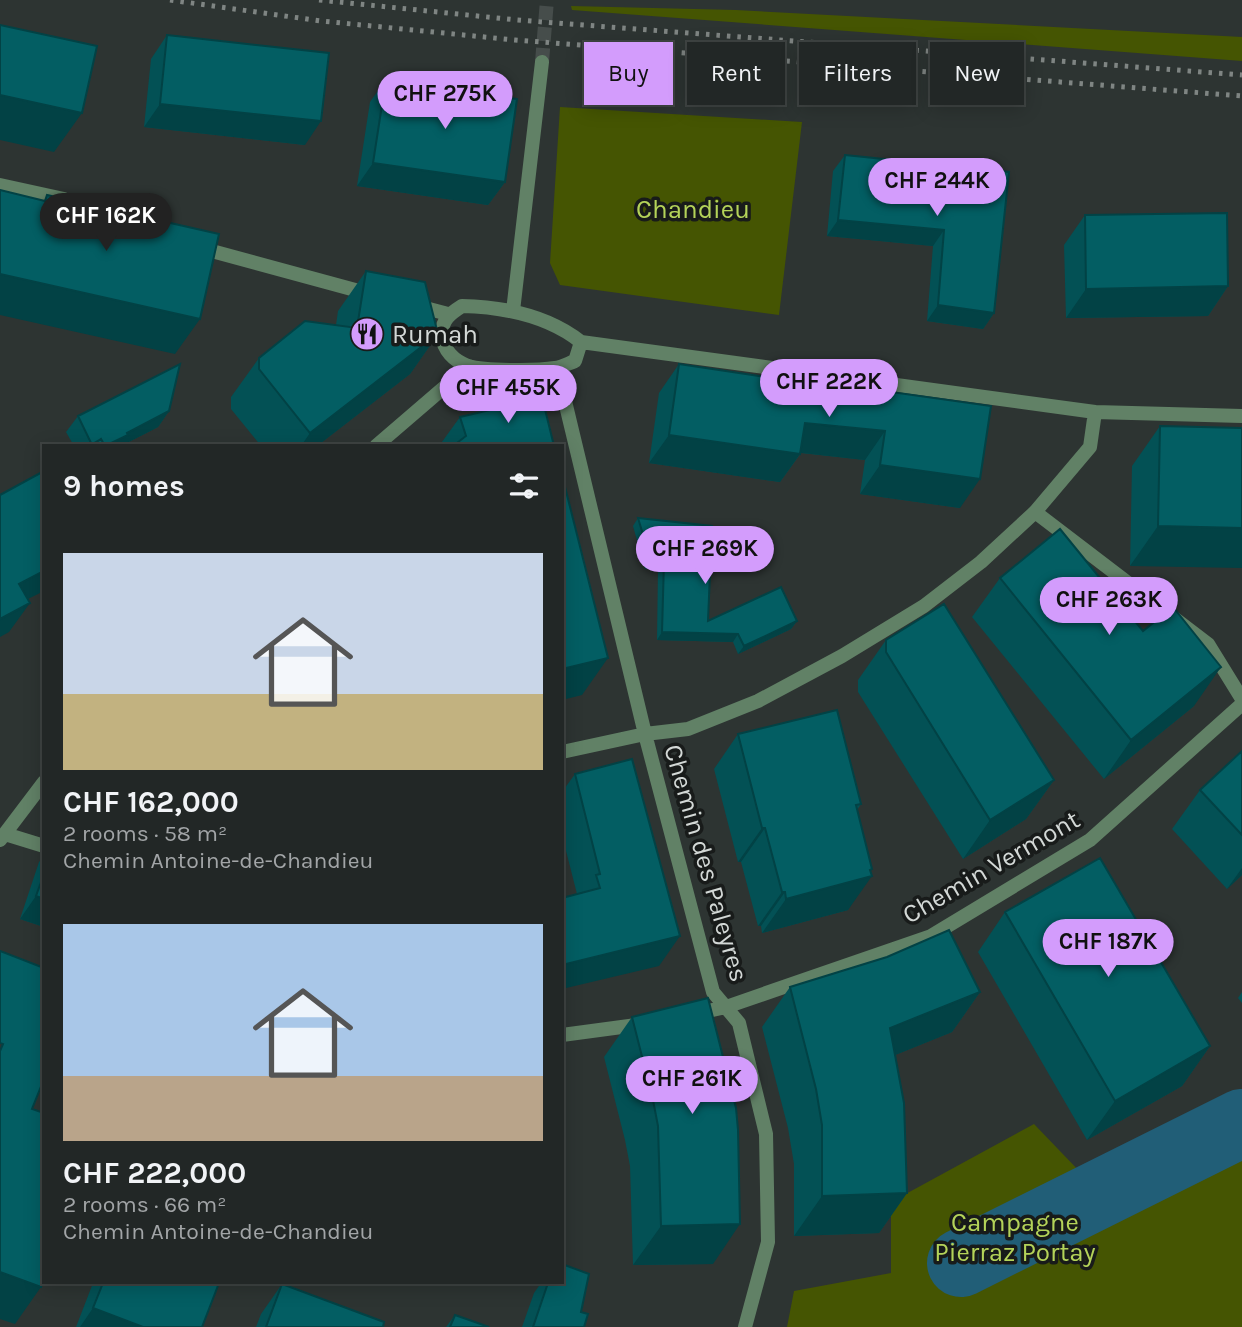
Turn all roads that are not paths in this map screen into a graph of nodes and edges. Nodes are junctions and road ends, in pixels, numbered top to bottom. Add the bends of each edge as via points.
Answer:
1 (542, 62) tunnel mouth
2 (0, 185) edge
3 (75, 201) edge
4 (183, 244) edge
5 (513, 311) junction
6 (449, 314) junction
7 (581, 342) junction
8 (469, 366) junction
9 (556, 368) junction
10 (1095, 412) junction
11 (1242, 416) edge
12 (378, 444) edge
13 (1035, 512) junction
14 (1242, 701) edge
15 (645, 734) junction
16 (564, 752) edge
17 (42, 785) edge
18 (2, 837) edge
19 (42, 846) edge
20 (726, 1007) junction
21 (564, 1035) edge
22 (745, 1327) edge

1 - 5 street
2 - 3 street
4 - 6 street
5 - 6 street via 462,306
5 - 7 street via 535,317
6 - 8 street via 442,327 442,342 452,358
7 - 9 street via 575,361
7 - 10 street
8 - 9 street
8 - 12 street
9 - 15 street, Chemin des Paleyres
10 - 11 street
10 - 13 street, Chemin des Paleyres via 1090,447
13 - 14 street, Chemin Vermont via 1208,644
13 - 15 street, Chemin des Paleyres via 924,606 842,656 758,701 688,729
14 - 20 street, Chemin Vermont via 1090,840 931,936
15 - 16 street, Chemin des Paleyres
15 - 20 street, Chemin des Paleyres via 713,992
17 - 18 street
18 - 19 street
20 - 21 street, Chemin Vermont
20 - 22 street, Chemin des Paleyres via 739,1023 766,1134 768,1242

